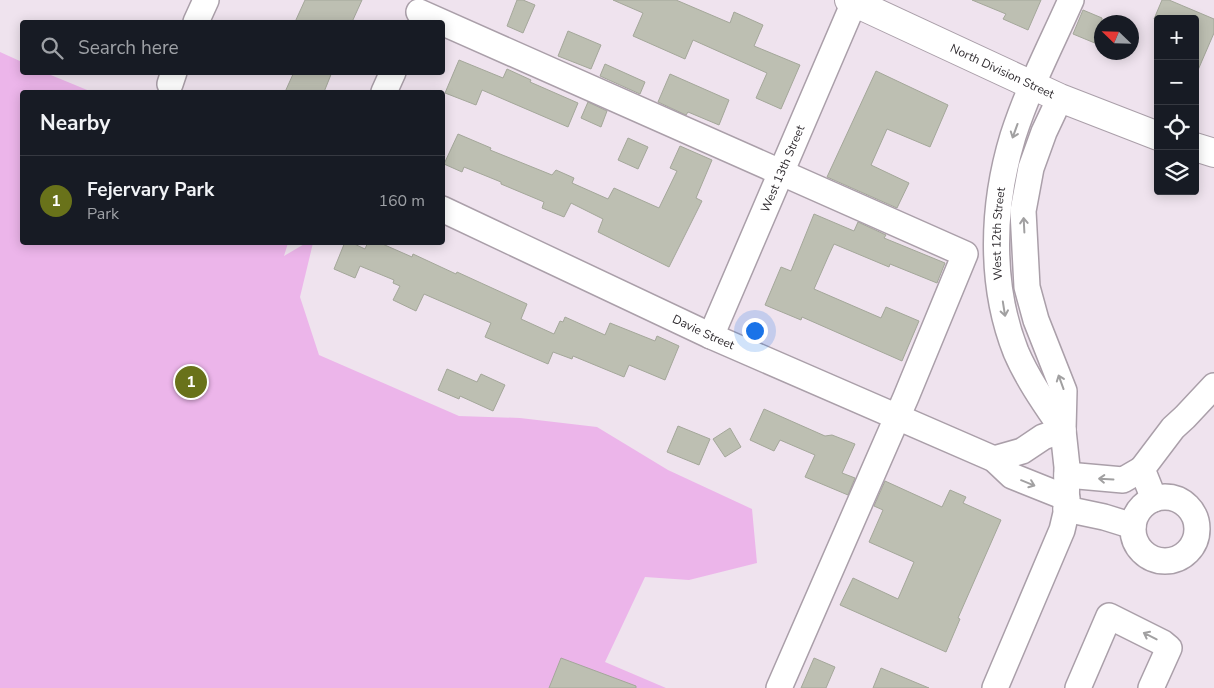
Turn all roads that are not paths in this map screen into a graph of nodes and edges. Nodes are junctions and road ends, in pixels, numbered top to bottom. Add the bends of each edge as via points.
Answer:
1 (206, 0) edge
2 (1071, 0) edge
3 (853, 1) edge
4 (419, 11) edge
5 (197, 20) edge
6 (439, 20) edge
7 (445, 23) edge
8 (392, 75) edge
9 (1033, 86) junction
10 (385, 90) edge
11 (1060, 98) junction
12 (1154, 134) edge
13 (1199, 148) edge
14 (1214, 153) edge
15 (781, 174) junction
16 (445, 210) edge
17 (712, 336) junction
18 (1214, 386) edge
19 (897, 416) junction
20 (1063, 430) junction
21 (994, 459) junction
22 (1142, 469) junction
23 (1067, 494) junction
24 (1154, 499) junction
25 (1133, 526) junction
26 (778, 688) edge
27 (994, 688) edge
28 (1078, 688) edge
29 (1151, 688) edge

1 - 5 street
2 - 9 street, West 12th Street
3 - 9 main road, North Division Street
3 - 15 street, West 13th Street
4 - 6 street
7 - 15 street
8 - 10 street
9 - 11 main road, North Division Street
9 -> 20 street, West 12th Street via 1013,136 1003,179 996,230 998,271 1004,315 1017,352 1037,393
11 - 12 main road, North Division Street
20 -> 11 street, West 12th Street via 1064,391 1036,320 1027,287 1023,211 1031,168
13 - 14 main road
15 - 17 street, West 13th Street
15 - 19 street via 965,254
16 - 17 street, Davie Street
17 - 19 street, Davie Street
18 - 22 street via 1173,428
19 - 21 street, Davie Street
19 - 26 street
20 - 21 street via 1022,451
20 - 23 street, West 12th Street
21 -> 23 street, Davie Street via 1012,476
22 -> 23 street via 1123,480
22 - 24 street
23 - 25 street via 1104,517
23 - 27 street, West 12th Street via 1062,530
24 - 25 street via 1141,507
24 - 25 street via 1170,497 1188,507 1197,526 1191,546 1174,559 1153,558 1138,546
29 -> 28 street via 1169,648 1109,616

